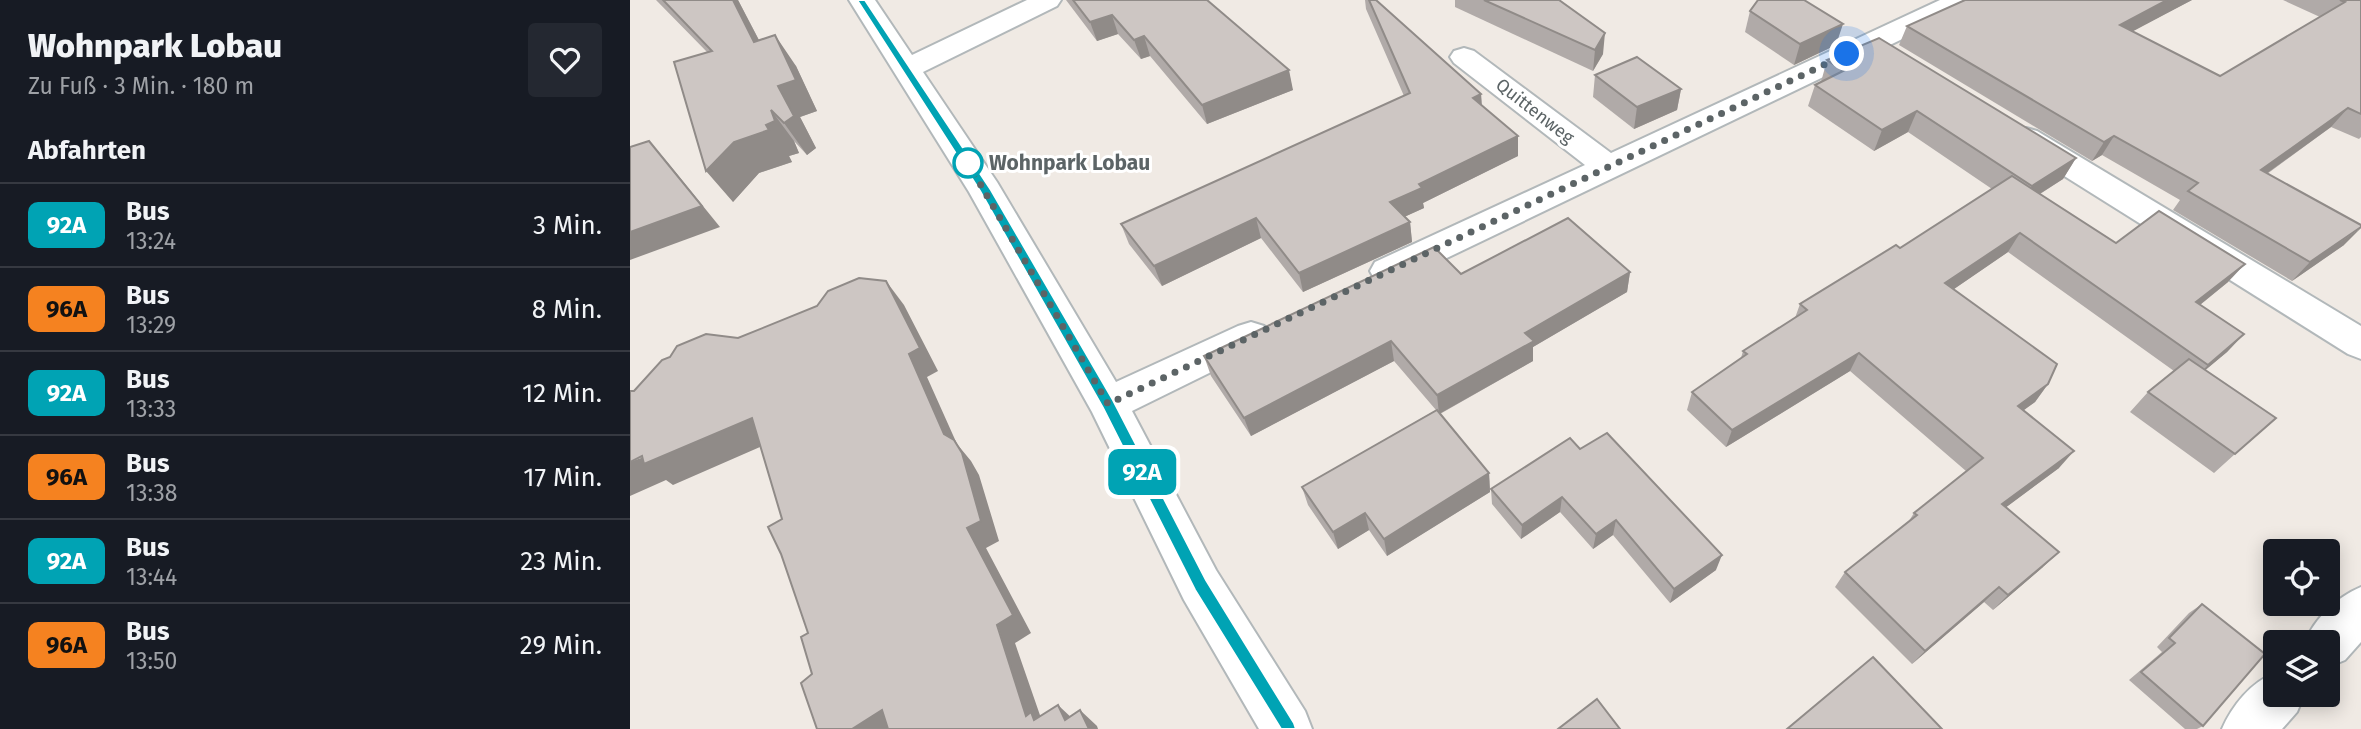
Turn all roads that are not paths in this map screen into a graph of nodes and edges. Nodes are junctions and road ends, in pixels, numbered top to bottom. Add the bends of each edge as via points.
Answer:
1 (862, 0) edge
2 (1048, 0) edge
3 (1962, 0) edge
4 (1836, 21) edge
5 (1872, 43) junction
6 (1464, 57) dead end
7 (1907, 64) edge
8 (909, 68) junction
9 (2000, 122) edge
10 (1606, 166) junction
11 (1359, 284) edge
12 (1273, 326) edge
13 (2361, 344) edge
14 (1108, 404) junction
15 (2361, 609) edge
16 (2340, 631) edge
17 (2268, 707) edge
18 (1287, 729) edge
19 (2247, 729) edge

1 - 8 street
2 - 8 street
3 - 5 street
4 - 5 street
5 - 7 street
5 - 10 street
6 - 10 street, Quittenweg
8 - 14 street
9 - 13 street
10 - 11 street
12 - 14 street
14 - 18 street via 1200,585
15 - 16 street
17 - 19 street

